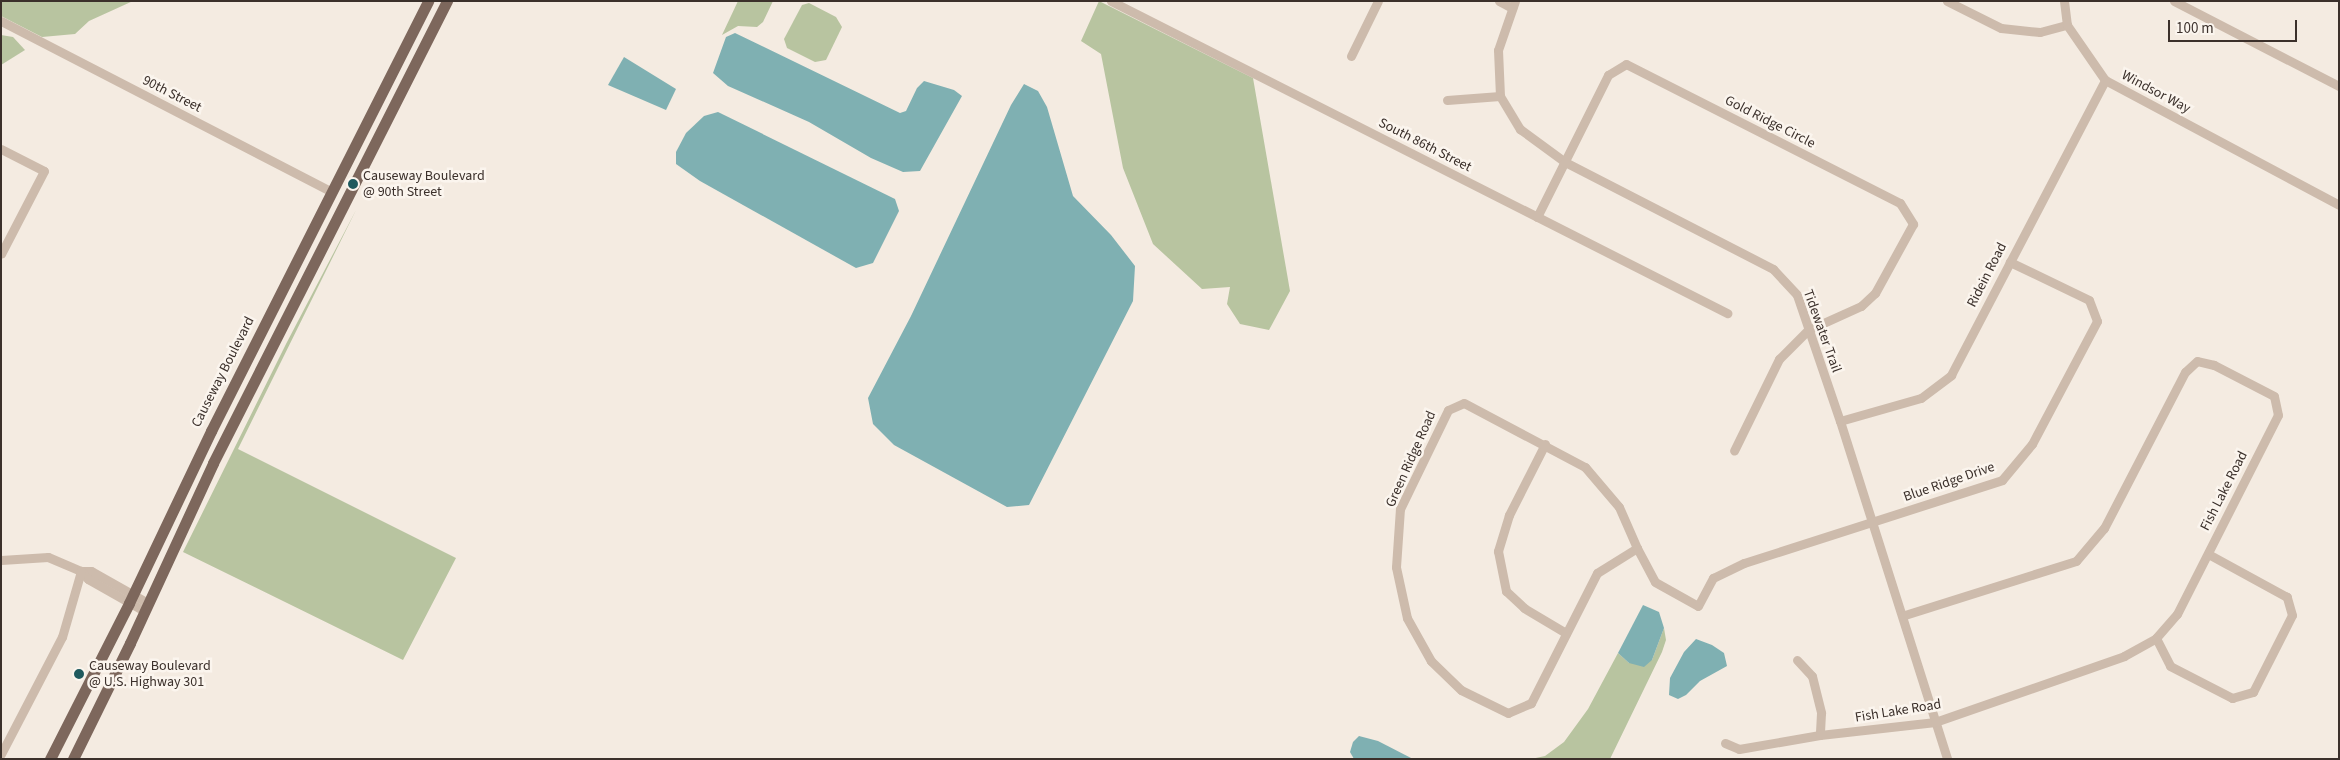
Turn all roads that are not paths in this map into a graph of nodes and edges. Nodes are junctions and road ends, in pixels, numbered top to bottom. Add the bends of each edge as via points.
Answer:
1 (428, 1) edge
2 (441, 1) edge
3 (447, 1) edge
4 (1111, 1) edge
5 (1378, 1) edge
6 (1499, 1) edge
7 (1946, 1) edge
8 (2064, 1) edge
9 (2174, 1) edge
10 (1513, 4) edge
11 (1, 21) edge
12 (2067, 25) junction
13 (1351, 56) dead end
14 (416, 60) junction
15 (2105, 80) junction
16 (2339, 86) edge
17 (1500, 96) junction
18 (1447, 100) dead end
19 (1, 149) edge
20 (1565, 162) junction
21 (331, 191) junction
22 (2339, 205) edge
23 (1537, 217) junction
24 (1, 254) edge
25 (2010, 262) junction
26 (1727, 313) dead end
27 (1808, 330) junction
28 (1840, 420) junction
29 (1544, 444) junction
30 (1734, 451) dead end
31 (1872, 522) junction
32 (1637, 548) junction
33 (2208, 554) junction
34 (1, 560) edge
35 (81, 571) junction
36 (131, 599) junction
37 (146, 606) junction
38 (1698, 606) joint
39 (1902, 616) junction
40 (1566, 633) junction
41 (2156, 638) junction
42 (1797, 660) dead end
43 (1935, 722) junction
44 (1820, 735) junction
45 (1725, 743) dead end
46 (1, 754) edge
47 (50, 759) edge
48 (73, 759) edge
49 (1947, 759) edge

1 - 21 main road, Causeway Boulevard
2 - 14 main road via 419,46
3 - 14 main road
4 - 23 street, South 86th Street
5 - 13 street
6 - 10 street
7 - 12 street via 2001,28 2040,32
8 - 12 street
9 - 16 street
10 - 17 street, Tidewater Trail via 1498,50
11 - 21 street, 90th Street
12 - 15 street, Windsor Way
14 - 37 main road via 212,463
15 - 22 street, Windsor Way
15 - 25 street, Ridein Road
17 - 18 street
17 - 20 street, Tidewater Trail via 1520,129
19 - 24 street via 44,171
20 - 23 street, Gold Ridge Circle
20 - 27 street, Tidewater Trail via 1773,269 1797,295
20 - 27 street, Gold Ridge Circle via 1608,75 1626,64 1900,203 1913,224 1875,293 1861,306
21 - 36 main road, Causeway Boulevard via 197,458
23 - 26 street, South 86th Street
25 - 28 street, Ridein Road via 1952,375 1921,398
25 - 31 street, Blue Ridge Drive via 2089,300 2097,321 2037,436 2002,480
27 - 28 street, Tidewater Trail
27 - 30 street via 1780,359
28 - 31 street, Tidewater Trail
29 - 32 street, Green Ridge Road via 1585,467 1620,507
29 - 40 street via 1508,515 1498,551 1506,591 1524,608
29 - 40 street, Green Ridge Road via 1464,403 1448,410 1400,510 1396,568 1407,618 1430,661 1461,690 1508,713 1531,703
31 - 38 street, Blue Ridge Drive via 1744,563 1713,578
31 - 39 street, Tidewater Trail
32 - 38 street, Green Ridge Road via 1655,582
32 - 40 street, Green Ridge Road via 1597,573
33 - 39 street, Fish Lake Road via 2278,415 2274,396 2214,365 2197,361 2184,372 2104,528 2076,561
33 - 41 street, Fish Lake Road via 2177,614
33 - 41 street via 2287,597 2292,615 2253,692 2232,698 2170,666
34 - 35 street via 48,557
35 - 36 street via 88,579
35 - 46 street via 62,637
36 - 37 street
36 - 47 main road, Causeway Boulevard
37 - 48 main road
39 - 43 street, Tidewater Trail
41 - 43 street, Fish Lake Road via 2124,656
42 - 44 street via 1812,676 1821,714
43 - 44 street, Fish Lake Road
43 - 49 street, Tidewater Trail
44 - 45 street, Fish Lake Road via 1739,749

